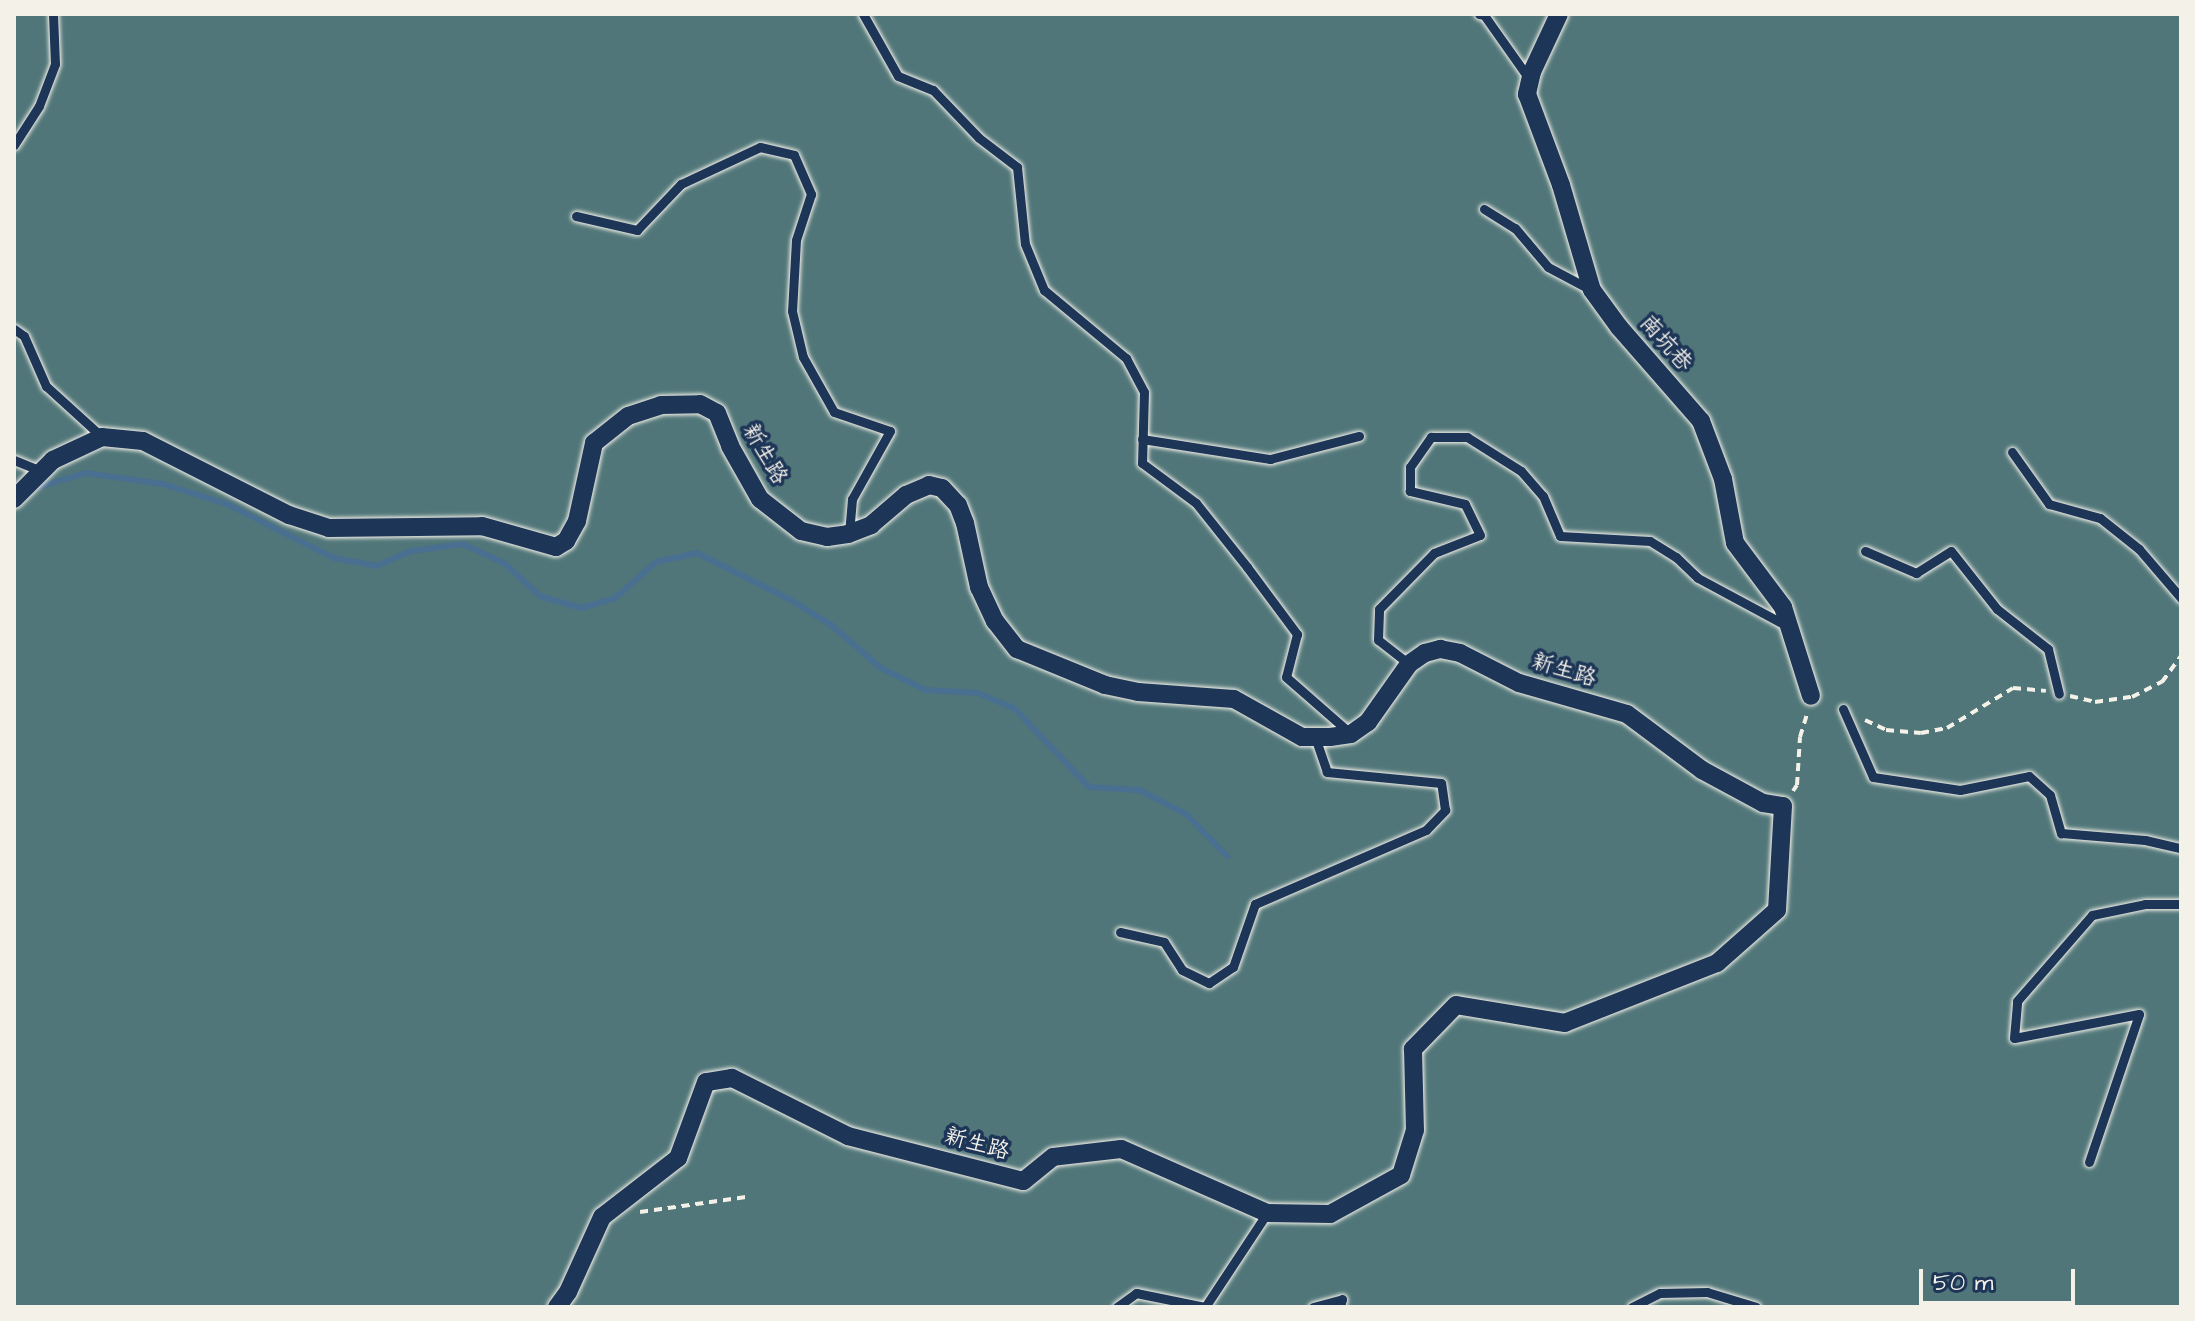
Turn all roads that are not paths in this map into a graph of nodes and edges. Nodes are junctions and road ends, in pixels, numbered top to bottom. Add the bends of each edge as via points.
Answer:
1 (53, 14) edge
2 (863, 14) edge
3 (1479, 14) edge
4 (1559, 14) edge
5 (1530, 80) junction
6 (14, 145) edge
7 (1484, 209) dead end
8 (576, 216) dead end
9 (1592, 290) junction
10 (14, 329) edge
11 (1359, 436) dead end
12 (102, 437) junction
13 (1142, 439) junction
14 (2012, 452) dead end
15 (14, 460) edge
16 (43, 472) junction
17 (14, 499) edge
18 (848, 534) junction
19 (1865, 551) dead end
20 (2181, 598) edge
21 (1790, 628) junction
22 (1409, 664) junction
23 (2059, 694) road end
24 (1811, 696) road end
25 (1843, 709) road end
26 (1351, 734) junction
27 (1315, 737) junction
28 (2181, 848) edge
29 (2181, 904) edge
30 (1120, 932) dead end
31 (2089, 1162) dead end
32 (1267, 1213) junction
33 (557, 1307) edge
34 (1117, 1307) edge
35 (1205, 1307) edge
36 (1313, 1307) edge
37 (1340, 1307) edge
38 (1632, 1307) edge
39 (1756, 1307) edge

1 - 6 lane via 55,64 39,106
2 - 13 lane via 898,76 933,90 979,138 1017,167 1025,244 1044,290 1126,358 1144,392
3 - 5 lane
4 - 5 street, 南坑巷
5 - 9 street, 南坑巷 via 1530,110 1561,185
7 - 9 lane via 1515,228 1548,267
8 - 18 lane via 637,230 681,184 760,147 794,155 811,194 796,240 792,311 803,357 834,412 890,431 852,499
9 - 21 street, 南坑巷 via 1701,421 1723,479 1735,543 1774,589
10 - 12 lane via 24,336 46,386
11 - 13 lane via 1270,459
12 - 16 street via 53,460
12 - 18 street, 新生路 via 143,441 289,515 329,528 482,526 556,547 566,541 577,521 594,443 628,416 661,405 700,404 717,413 760,499 801,531 827,537
13 - 26 lane via 1142,463 1196,503 1297,634 1286,677
14 - 20 lane via 2049,504 2100,518 2139,549
15 - 16 lane
16 - 17 street
18 - 27 street via 871,525 906,495 929,485 942,488 958,505 965,523 979,587 995,621 1017,649 1105,685 1234,699 1302,737
19 - 23 lane via 1916,573 1951,551 1997,609 2048,649
21 - 22 lane via 1698,578 1650,541 1560,536 1543,496 1521,471 1467,437 1431,437 1410,467 1410,491 1465,504 1480,535 1434,553 1379,609 1378,640
21 - 24 street, 南坑巷
22 - 26 street via 1368,722
22 - 32 street, 新生路 via 1425,653 1450,651 1519,683 1627,714 1702,770 1763,803 1783,806 1777,910 1717,963 1565,1023 1456,1005 1413,1049 1415,1130 1401,1175 1330,1214
25 - 28 lane via 1873,777 1960,790 2029,776 2050,795 2061,833
26 - 27 street
27 - 30 lane via 1327,772 1441,783 1445,810 1426,830 1255,904 1233,967 1209,983 1182,970 1164,942
29 - 31 lane via 2145,904 2092,915 2017,1001 2014,1038 2139,1014
32 - 33 street, 新生路 via 1121,1149 1053,1157 1023,1181 848,1136 732,1078 706,1082 678,1158 602,1217
32 - 35 lane
34 - 35 lane via 1136,1293
36 - 37 lane via 1342,1299
38 - 39 lane via 1660,1293 1707,1292

